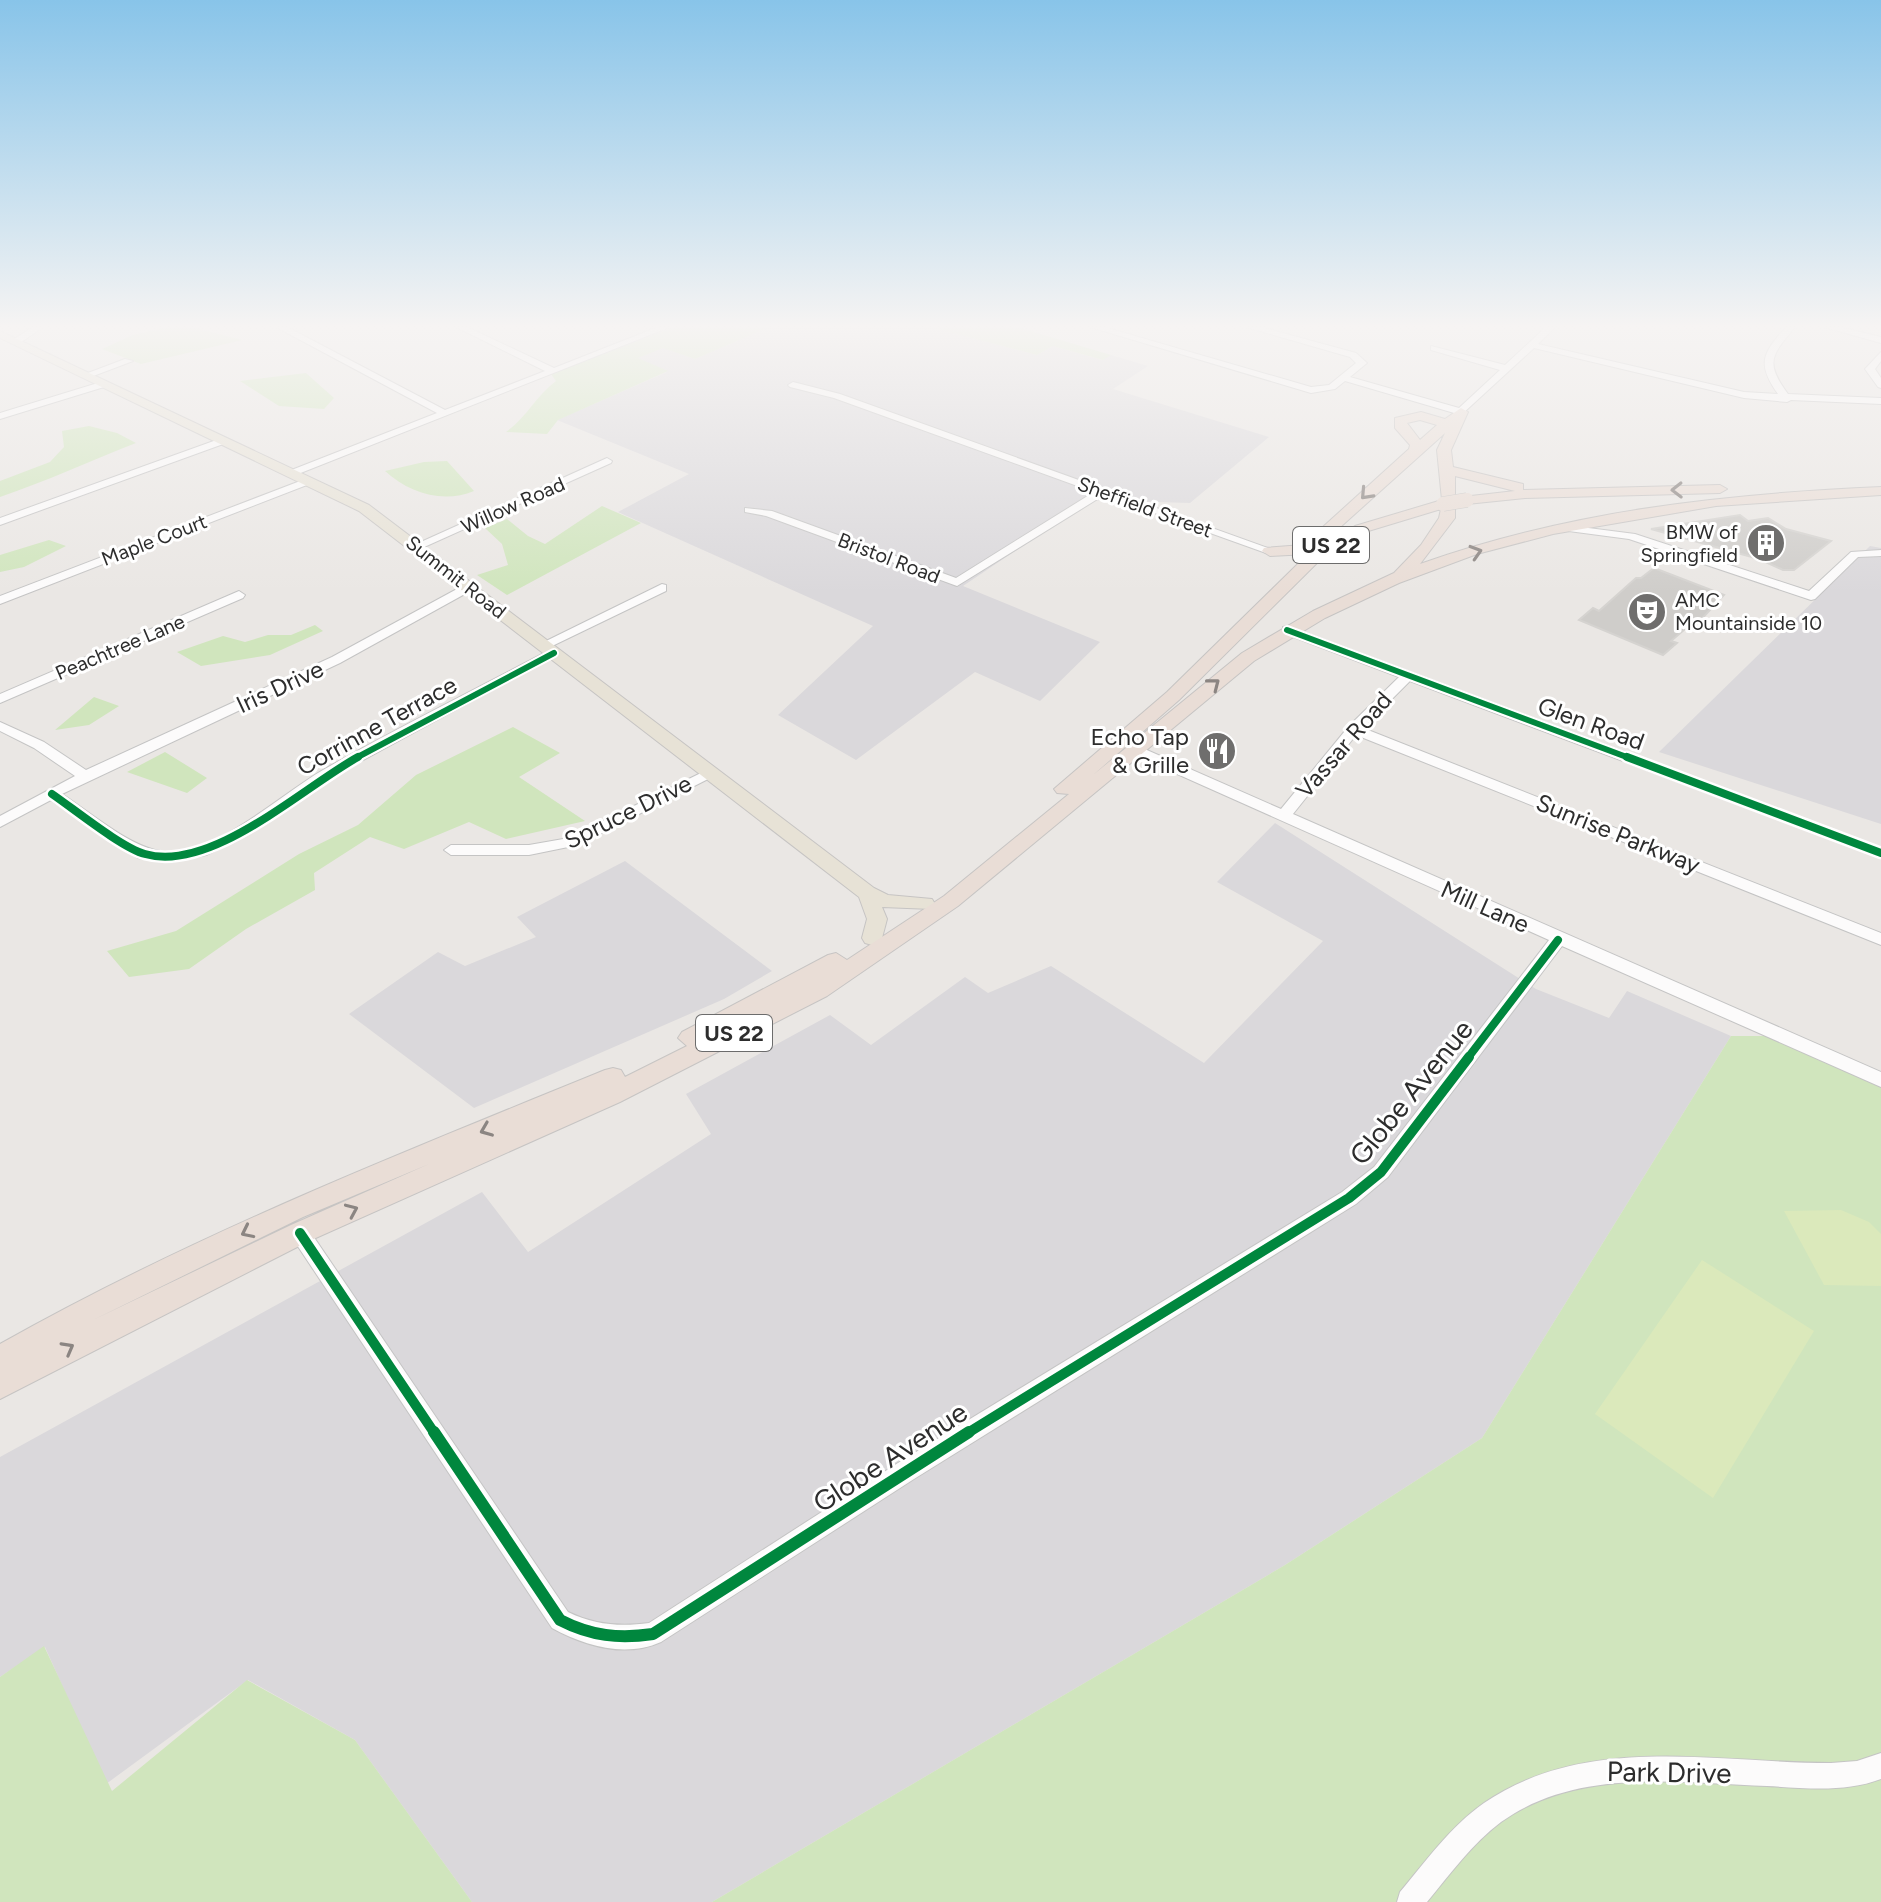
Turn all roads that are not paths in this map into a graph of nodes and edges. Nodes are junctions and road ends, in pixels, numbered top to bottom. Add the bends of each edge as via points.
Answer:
1 (167, 416) edge
2 (437, 416) edge
3 (891, 416) edge
4 (1455, 416) edge
5 (1459, 416) edge
6 (1444, 423) junction
7 (222, 441) junction
8 (1444, 450) junction
9 (1415, 452) junction
10 (607, 461) dead end
11 (1447, 470) junction
12 (293, 473) junction
13 (308, 481) junction
14 (1881, 488) edge
15 (1103, 491) junction
16 (1571, 493) junction
17 (749, 510) dead end
18 (1608, 518) junction
19 (0, 522) edge
20 (1565, 528) junction
21 (1631, 536) junction
22 (418, 546) junction
23 (1306, 550) junction
24 (1270, 551) junction
25 (1881, 553) edge
26 (1285, 571) junction
27 (1401, 574) junction
28 (468, 587) junction
29 (662, 588) dead end
30 (239, 595) dead end
31 (0, 600) edge
32 (1242, 625) junction
33 (1287, 630) junction
34 (549, 649) junction
35 (1406, 677) junction
36 (0, 699) edge
37 (0, 726) edge
38 (1354, 729) junction
39 (1135, 750) junction
40 (707, 774) junction
41 (85, 776) junction
42 (52, 794) junction
43 (1284, 815) junction
44 (0, 822) edge
45 (451, 850) dead end
46 (1881, 853) edge
47 (867, 893) junction
48 (925, 904) junction
49 (872, 938) junction
50 (1881, 939) edge
51 (1558, 940) junction
52 (1881, 1080) edge
53 (300, 1233) junction
54 (0, 1359) edge
55 (0, 1385) edge
56 (1881, 1766) edge
57 (1410, 1902) edge

1 - 7 main road, Summit Road
2 - 12 street
3 - 15 street, Sheffield Street
4 - 6 highway
5 - 8 highway
6 - 8 highway
6 - 9 highway
6 - 9 highway via 1421,416 1400,421 1417,445
7 - 12 main road, Summit Road
7 - 19 street
8 - 11 highway
9 -> 23 highway
10 - 22 street, Willow Road
11 - 16 highway via 1525,489
11 - 27 highway via 1447,518
12 - 13 main road, Summit Road
13 - 22 main road, Summit Road via 364,508
13 - 31 street, Maple Court
14 -> 16 highway, US 22
14 - 18 highway, US 22
15 - 17 street, Bristol Road via 957,582
15 - 24 street, Sheffield Street
16 - 32 highway, US 22, bridge via 1467,500 1387,519 1316,555
18 - 20 highway, US 22
18 - 21 street
20 - 21 street
27 -> 20 highway, US 22
21 - 25 street via 1811,596 1855,554
22 - 28 main road, Summit Road
23 - 24 highway
23 - 26 highway
24 - 26 highway
26 - 32 highway
27 - 33 highway, US 22
28 - 34 main road, Summit Road
28 - 41 street, Iris Drive via 336,660
29 - 34 street, Corrinne Terrace
30 - 36 street, Peachtree Lane
32 - 48 highway, US 22 via 1173,696
33 - 35 street, Glen Road
39 -> 33 highway, US 22
34 - 40 main road, Summit Road
34 - 42 street, Corrinne Terrace via 201,851 170,857 143,854
35 - 38 street, Vassar Road
35 - 46 street, Glen Road
37 - 41 street
38 - 43 street, Vassar Road
38 - 50 street, Sunrise Parkway
39 - 43 street, Mill Lane
53 -> 39 highway, US 22 via 611,1095 819,990 951,901
40 - 45 street, Spruce Drive via 573,842 529,850
40 - 47 main road, Summit Road
41 - 42 street, Iris Drive
42 - 44 street, Iris Drive
43 - 51 street, Mill Lane
47 - 48 main road, Summit Road via 885,901
47 - 49 main road via 877,919
48 - 49 highway, US 22
49 -> 54 highway, US 22 via 815,975 602,1083 294,1209 91,1307
51 - 52 street, Mill Lane
51 - 53 street, Globe Avenue via 1381,1172 1356,1192 653,1634 603,1637 560,1620
55 -> 53 highway, US 22
56 - 57 street, Park Drive via 1834,1775 1634,1767 1553,1779 1492,1811 1441,1858

